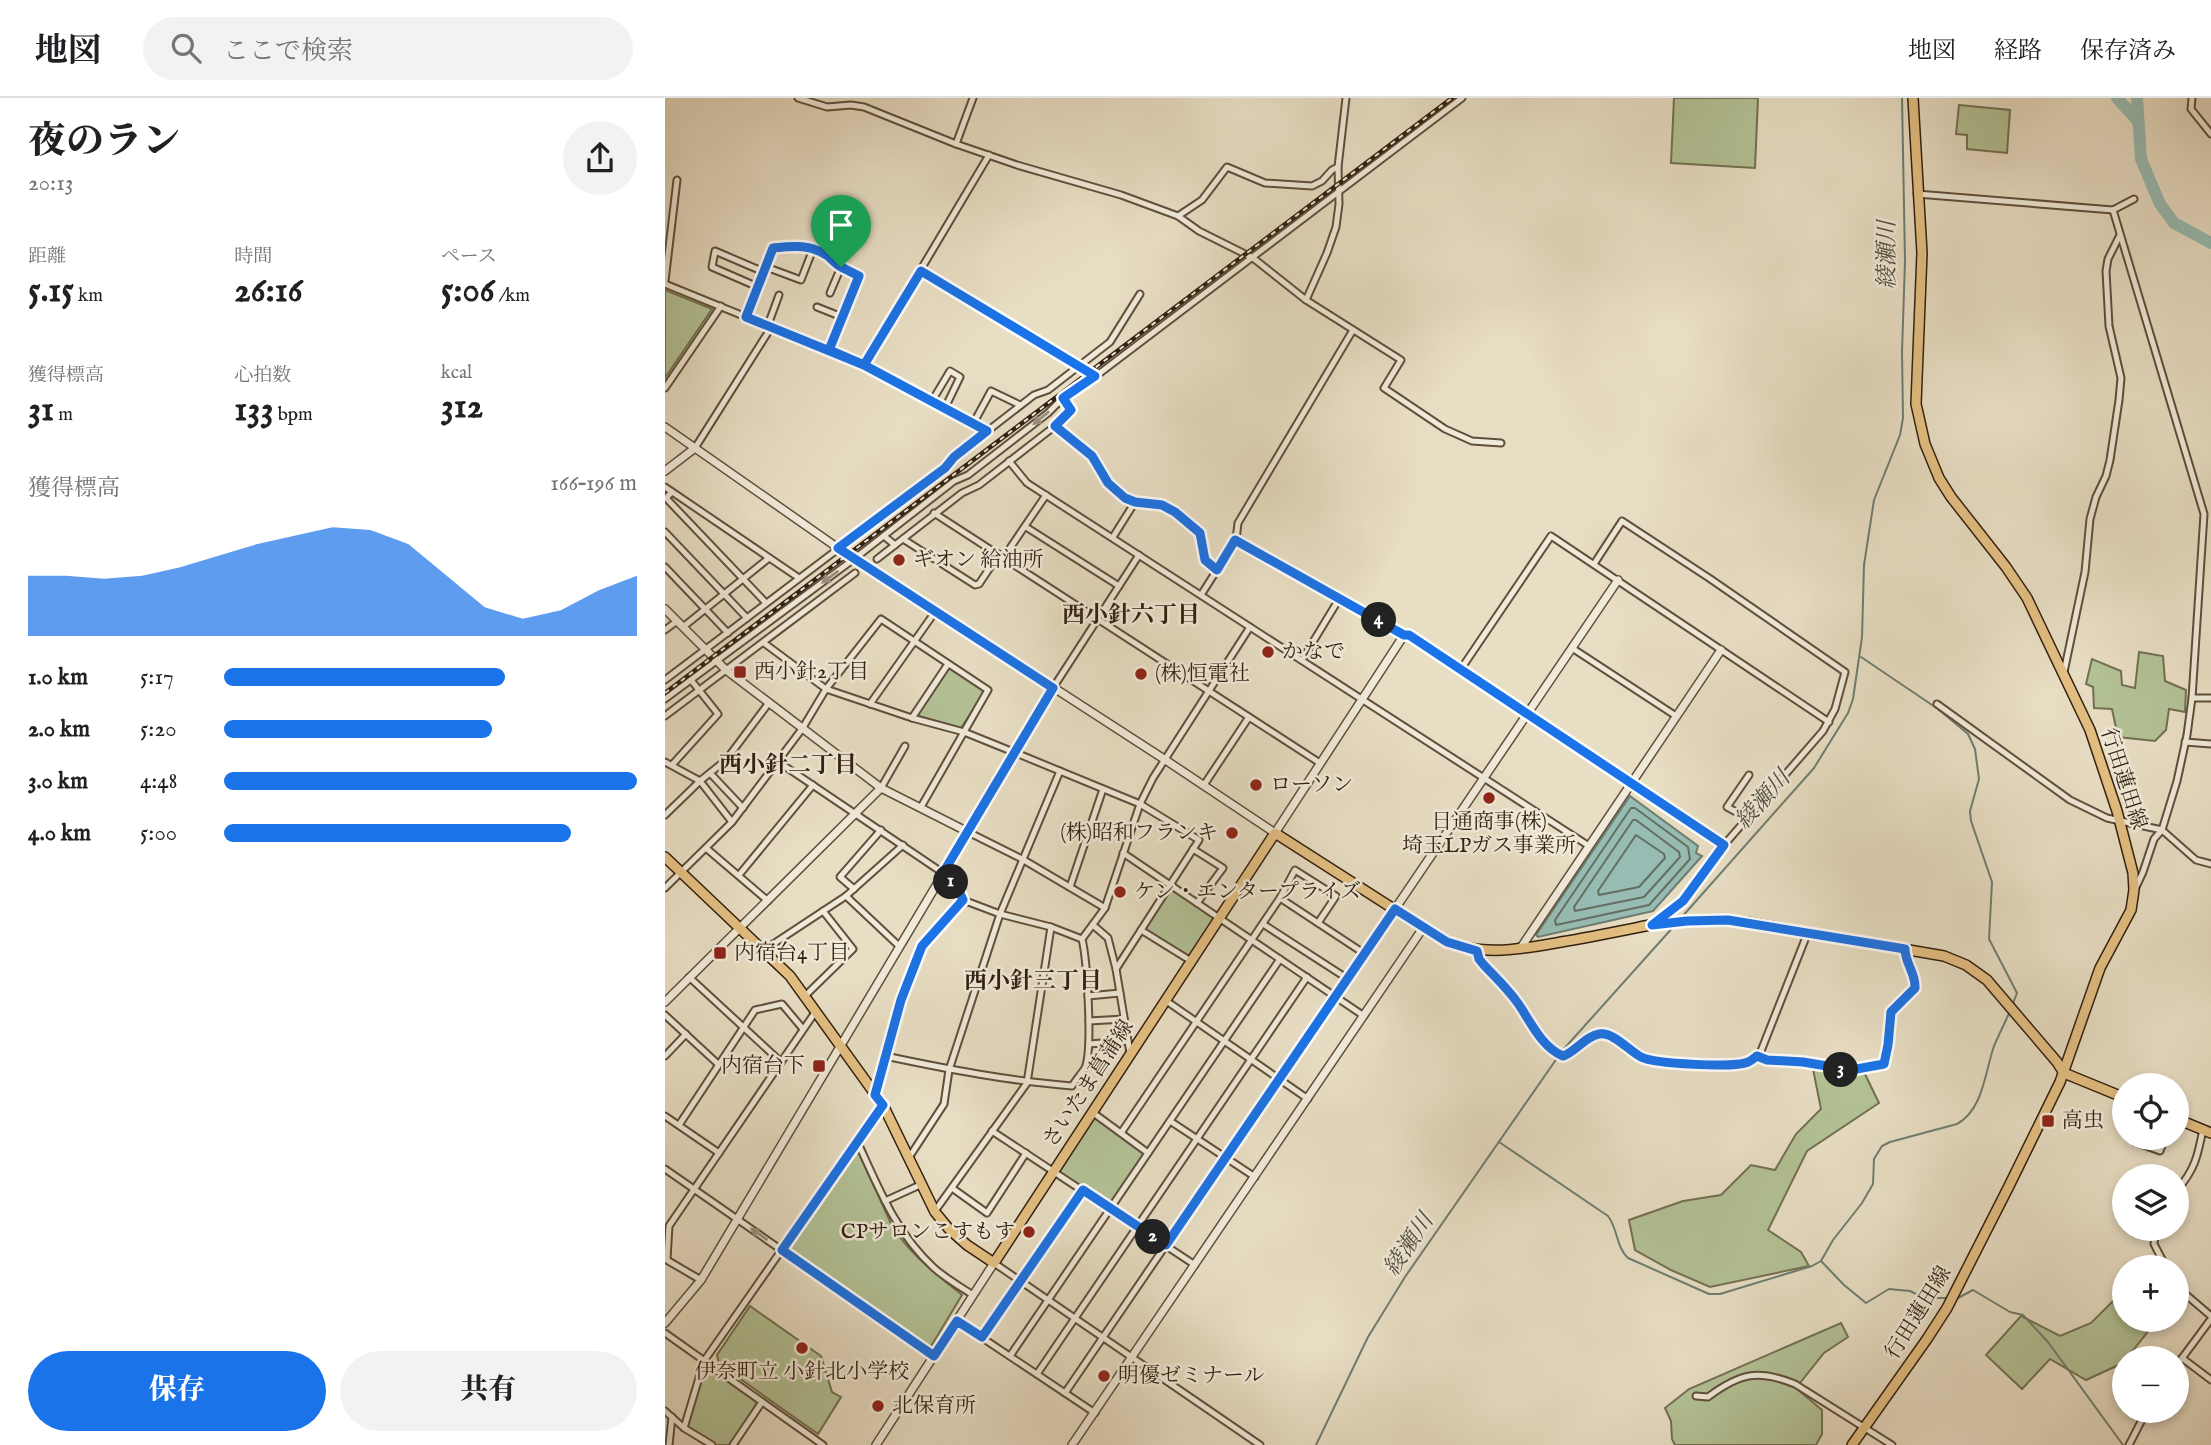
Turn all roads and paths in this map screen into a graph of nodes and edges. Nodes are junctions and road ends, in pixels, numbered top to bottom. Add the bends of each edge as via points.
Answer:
1 (798, 98) edge
2 (867, 98) edge
3 (973, 98) edge
4 (1346, 98) edge
5 (1462, 98) edge
6 (1913, 98) edge
7 (2192, 98) edge
8 (864, 107) junction
9 (2211, 134) edge
10 (956, 144) junction
11 (989, 155) junction
12 (1338, 167) junction
13 (677, 180) dead end
14 (1339, 192) junction
15 (1917, 194) junction
16 (2134, 199) dead end
17 (2113, 210) junction
18 (1178, 216) junction
19 (2120, 235) junction
20 (813, 249) junction
21 (1253, 258) junction
22 (841, 267) junction
23 (765, 270) junction
24 (921, 271) junction
25 (665, 283) edge
26 (758, 287) junction
27 (830, 293) dead end
28 (1140, 294) dead end
29 (779, 295) dead end
30 (1306, 300) junction
31 (721, 306) junction
32 (817, 307) dead end
33 (746, 317) junction
34 (842, 317) junction
35 (770, 325) junction
36 (1353, 330) junction
37 (829, 350) junction
38 (864, 365) junction
39 (1078, 365) junction
40 (1095, 376) junction
41 (665, 388) edge
42 (1063, 398) junction
43 (932, 401) junction
44 (1020, 405) junction
45 (945, 408) junction
46 (973, 424) junction
47 (1055, 426) junction
48 (665, 427) edge
49 (987, 431) junction
50 (1501, 443) dead end
51 (695, 448) junction
52 (1009, 461) junction
53 (665, 471) edge
54 (665, 488) edge
55 (672, 492) junction
56 (1047, 495) junction
57 (1135, 502) junction
58 (935, 513) junction
59 (1026, 527) junction
60 (665, 532) edge
61 (884, 536) junction
62 (1112, 537) junction
63 (903, 539) junction
64 (1235, 540) junction
65 (895, 545) junction
66 (838, 548) junction
67 (1139, 555) junction
68 (1001, 556) junction
69 (769, 558) junction
70 (854, 559) junction
71 (877, 559) dead end
72 (1594, 564) junction
73 (665, 568) edge
74 (1217, 570) junction
75 (855, 573) dead end
76 (744, 578) junction
77 (799, 579) junction
78 (1618, 579) junction
79 (1119, 586) junction
80 (725, 594) junction
81 (1201, 595) junction
82 (1339, 599) junction
83 (766, 603) junction
84 (665, 608) edge
85 (705, 609) junction
86 (935, 611) junction
87 (747, 618) junction
88 (1098, 619) junction
89 (680, 624) junction
90 (1250, 627) junction
91 (665, 630) edge
92 (727, 632) junction
93 (1404, 635) junction
94 (743, 641) junction
95 (914, 641) junction
96 (764, 643) junction
97 (1572, 648) junction
98 (705, 649) junction
99 (1721, 650) junction
100 (752, 651) junction
101 (716, 660) junction
102 (1302, 660) junction
103 (948, 664) junction
104 (1461, 669) junction
105 (726, 670) junction
106 (2063, 675) junction
107 (665, 680) edge
108 (691, 680) junction
109 (1053, 688) junction
110 (700, 690) junction
111 (826, 690) junction
112 (1209, 691) junction
113 (2192, 698) junction
114 (2211, 698) edge
115 (665, 699) edge
116 (1362, 699) junction
117 (768, 704) junction
118 (870, 704) junction
119 (1937, 704) dead end
120 (1527, 714) junction
121 (665, 716) edge
122 (1675, 716) junction
123 (1248, 717) junction
124 (912, 718) junction
125 (1829, 722) junction
126 (802, 729) junction
127 (964, 732) junction
128 (2185, 742) junction
129 (2211, 744) edge
130 (905, 746) dead end
131 (1016, 753) junction
132 (1164, 759) junction
133 (778, 761) junction
134 (665, 762) edge
135 (1320, 763) junction
136 (672, 765) junction
137 (1060, 771) junction
138 (710, 773) junction
139 (1749, 775) dead end
140 (1484, 778) junction
141 (700, 781) junction
142 (1631, 783) junction
143 (813, 785) junction
144 (1204, 786) junction
145 (881, 788) junction
146 (1103, 789) junction
147 (1140, 804) junction
148 (921, 807) junction
149 (743, 808) junction
150 (856, 813) junction
151 (665, 816) edge
152 (1747, 818) junction
153 (2119, 819) junction
154 (732, 822) junction
155 (881, 830) junction
156 (2162, 830) junction
157 (968, 832) junction
158 (1275, 833) junction
159 (903, 845) junction
160 (1724, 845) junction
161 (1589, 846) junction
162 (706, 848) junction
163 (1193, 849) junction
164 (1123, 853) junction
165 (665, 857) edge
166 (1022, 859) junction
167 (2211, 864) edge
168 (681, 872) junction
169 (943, 873) junction
170 (739, 875) junction
171 (1170, 884) junction
172 (1070, 887) junction
173 (665, 888) edge
174 (854, 889) junction
175 (2134, 890) junction
176 (846, 896) junction
177 (1280, 898) junction
178 (963, 900) junction
179 (768, 901) junction
180 (1197, 903) junction
181 (1105, 908) junction
182 (1395, 909) junction
183 (823, 911) junction
184 (1000, 914) junction
185 (1219, 918) junction
186 (1318, 923) junction
187 (1263, 924) junction
188 (1656, 924) junction
189 (1093, 925) junction
190 (741, 927) junction
191 (1051, 927) junction
192 (1423, 928) junction
193 (1141, 930) junction
194 (1808, 932) junction
195 (1082, 939) junction
196 (1252, 940) junction
197 (899, 946) junction
198 (1905, 949) junction
199 (764, 950) junction
200 (1520, 950) junction
201 (1477, 951) junction
202 (1365, 954) junction
203 (1280, 959) junction
204 (1191, 961) junction
205 (1116, 969) junction
206 (689, 977) junction
207 (1307, 977) junction
208 (1348, 979) junction
209 (1120, 993) junction
210 (805, 996) junction
211 (1088, 996) junction
212 (1336, 996) junction
213 (1165, 1000) junction
214 (665, 1002) edge
215 (816, 1011) junction
216 (665, 1015) edge
217 (1364, 1016) junction
218 (1124, 1019) junction
219 (1089, 1021) junction
220 (1197, 1022) junction
221 (743, 1028) junction
222 (803, 1029) junction
223 (686, 1034) junction
224 (1128, 1041) junction
225 (1224, 1041) junction
226 (1089, 1044) junction
227 (840, 1045) junction
228 (1130, 1053) junction
229 (665, 1056) edge
230 (885, 1056) junction
231 (1757, 1056) junction
232 (1251, 1060) junction
233 (780, 1061) junction
234 (718, 1064) junction
235 (949, 1070) junction
236 (2064, 1073) junction
237 (1279, 1079) junction
238 (1027, 1083) junction
239 (2112, 1093) edge
240 (875, 1095) junction
241 (1308, 1099) junction
242 (883, 1105) junction
243 (1093, 1112) junction
244 (665, 1116) edge
245 (1170, 1121) junction
246 (2189, 1124) edge
247 (679, 1125) junction
248 (992, 1131) junction
249 (2207, 1131) edge
250 (1121, 1133) junction
251 (1197, 1139) junction
252 (857, 1141) junction
253 (719, 1153) junction
254 (1026, 1153) junction
255 (1149, 1153) junction
256 (1226, 1158) junction
257 (908, 1159) junction
258 (666, 1171) edge
259 (1053, 1171) junction
260 (1255, 1177) junction
261 (2189, 1177) edge
262 (920, 1185) junction
263 (694, 1188) junction
264 (952, 1188) junction
265 (1083, 1190) junction
266 (885, 1201) junction
267 (1111, 1209) junction
268 (935, 1212) junction
269 (736, 1219) junction
270 (1137, 1226) junction
271 (1166, 1245) junction
272 (782, 1250) junction
273 (666, 1259) edge
274 (994, 1263) junction
275 (1195, 1265) junction
276 (701, 1280) junction
277 (1020, 1281) junction
278 (973, 1295) junction
279 (2189, 1298) edge
280 (1048, 1300) junction
281 (2211, 1317) edge
282 (1075, 1319) junction
283 (957, 1321) junction
284 (665, 1323) edge
285 (665, 1333) edge
286 (982, 1337) junction
287 (1103, 1338) junction
288 (2189, 1348) edge
289 (934, 1356) junction
290 (1010, 1356) junction
291 (1132, 1358) junction
292 (704, 1362) junction
293 (2189, 1363) edge
294 (1037, 1374) junction
295 (2211, 1380) edge
296 (1065, 1393) junction
297 (1696, 1396) dead end
298 (762, 1402) junction
299 (665, 1411) edge
300 (1095, 1413) junction
301 (672, 1417) junction
302 (2140, 1423) edge
303 (1865, 1426) junction
304 (684, 1428) junction
305 (669, 1445) edge
306 (712, 1445) edge
307 (733, 1445) edge
308 (823, 1445) edge
309 (876, 1445) edge
310 (1072, 1445) edge
311 (1260, 1445) edge
312 (1852, 1445) edge
313 (1892, 1445) edge
314 (2129, 1445) edge

1 - 8 street via 827,107
2 - 8 street
3 - 10 street
4 - 12 street
5 - 14 street
6 - 15 main road, 行田蓮田線
7 - 9 street via 2191,109
8 - 10 street
10 - 11 street
11 - 18 street
11 - 24 street
12 - 14 street
12 - 18 street via 1312,186 1265,183 1227,167 1202,200
13 - 25 street
14 - 21 street
14 - 30 street via 1336,227
15 - 17 street
15 - 106 main road, 行田蓮田線 via 1922,253 1916,404 1925,444 1951,497 2027,598
16 - 17 street
17 - 19 street
18 - 21 street
19 - 106 street via 2106,271 2119,400 2106,477 2090,519 2085,572
19 - 113 street via 2204,514
20 - 22 street
20 - 23 street via 803,245 773,248
20 - 23 street via 801,280
21 - 30 street
21 - 40 street
22 - 27 street
22 - 34 street via 859,276
23 - 26 street
23 - 26 street via 715,251 712,267
24 - 38 street
24 - 39 street
25 - 31 street
26 - 33 street
28 - 39 street via 1110,342
29 - 35 street
30 - 36 street
31 - 33 street
31 - 41 street
32 - 34 street
33 - 35 street
34 - 37 street
35 - 37 street
35 - 51 street
36 - 50 street via 1401,360 1384,388 1445,429 1472,440
36 - 64 street via 1238,523
37 - 38 street
38 - 43 street
39 - 40 street
39 - 44 street via 1048,390
40 - 42 street
42 - 47 street via 1071,410
42 -> 61 street
43 - 45 street
43 - 45 street via 950,371 960,377
44 - 46 street via 991,391
44 - 49 street
45 - 46 street
46 - 49 street
47 - 52 street
47 - 57 street via 1092,456 1108,483
48 - 51 street
49 - 66 street
51 - 53 street
51 - 66 street
52 - 56 street via 1027,482
52 - 58 street
54 - 55 street
55 - 69 street
55 - 76 street via 666,498
56 - 59 street
56 - 62 street
57 - 62 street
57 - 74 street via 1162,505 1175,512 1200,533 1205,560
58 - 63 street
58 - 68 street
59 - 68 street
59 - 79 street
60 - 80 street
61 - 65 street
61 - 70 street
62 - 67 street
63 - 65 street
63 - 68 street via 975,585
64 - 74 street
64 - 82 street
65 - 71 street
66 - 70 street
66 - 77 street
67 - 79 street
67 - 81 street
68 - 88 street
69 - 76 street
69 - 77 street
70 - 86 street
70 -> 94 street
72 - 78 street
72 - 104 street via 1551,536
72 - 125 street via 1622,521 1709,578 1845,671
73 - 85 street
74 - 81 street
75 - 96 street
76 - 80 street
76 - 83 street
77 - 83 street
78 - 97 street
78 - 99 street
79 - 88 street
80 - 85 street
80 - 87 street
81 - 90 street
82 - 93 street
82 - 102 street
83 - 87 street
84 - 89 street
85 - 89 street
85 - 92 street
86 - 95 street
86 - 109 street
87 - 92 street
88 - 109 street
88 - 112 street
89 - 91 street
89 - 98 street
90 - 102 street
90 - 112 street
92 - 98 street
93 - 104 street
93 - 116 street
94 - 100 street
94 - 101 street
95 - 103 street
95 - 111 street via 881,619
95 - 118 street
96 - 100 street
96 - 111 street
97 - 120 street
97 - 122 street
98 - 101 street
98 - 107 street
99 - 122 street
99 - 125 street
100 - 105 street
101 - 105 street
101 - 108 street
102 - 116 street
103 - 124 street
103 - 127 street via 988,690
104 - 120 street
105 - 110 street
105 - 117 street
106 - 153 main road, 行田蓮田線 via 2090,730
108 - 110 street
108 - 115 street
109 - 131 street
109 - 132 street
110 - 121 street
110 - 136 street via 718,714
111 - 118 street
111 - 126 street
112 - 123 street
112 - 132 street
113 - 114 street
113 - 128 street
116 - 135 street
116 - 140 street
117 - 126 street
117 - 138 street via 726,760
118 - 124 street
119 - 153 street via 2070,800
120 - 140 street
120 - 142 street
122 - 142 street
123 - 135 street
123 - 144 street
124 - 127 street
125 - 152 street
126 - 133 street
126 - 145 street
127 - 131 street
127 - 148 street
128 - 129 street
128 - 156 street
130 - 145 street
131 - 137 street
131 - 157 street
132 - 144 street
132 - 147 street
133 - 143 street
133 - 149 street
134 - 136 street
135 - 158 street
136 - 141 street
137 - 146 street
137 - 166 street
138 - 141 street
138 - 149 street
139 - 152 street via 1727,807
140 - 161 street
140 - 182 street
141 - 151 street
141 - 154 street
142 - 160 street
142 - 161 street
143 - 150 street
143 - 170 street
144 - 158 street
145 - 148 street
145 - 150 street
146 - 147 street
146 - 172 street
147 - 163 street via 1199,840
147 - 164 street
148 - 157 street
149 - 154 street
150 - 155 street
150 - 179 street
152 - 160 street
153 - 156 street
153 - 175 main road, 行田蓮田線
154 - 162 street
155 - 159 street
155 - 174 street via 840,877
156 - 167 street via 2196,859
156 - 175 street
157 - 166 street
157 - 169 street
158 - 182 main road
158 - 185 main road, さいたま菖蒲線
159 - 169 street
159 - 174 street
160 - 188 street via 1683,901
161 - 200 street
162 - 168 street
162 - 170 street
163 - 171 street
163 - 180 street via 1223,868
164 - 171 street
164 - 181 street
165 - 168 main road
166 - 172 street
166 - 184 street
168 - 173 street
168 - 190 main road
169 - 178 street
169 - 197 street
170 - 179 street
171 - 180 street
171 - 193 street
172 - 181 street
174 - 176 street
175 - 236 main road, 行田蓮田線 via 2131,910 2100,968
176 - 183 street
176 - 197 street
177 - 186 street
177 - 186 street via 1295,870 1336,896
177 - 187 street
178 - 184 street
178 - 230 street via 922,946
179 - 190 street
180 - 185 street
181 - 189 street
182 - 192 main road
182 - 202 street
183 - 199 street
183 - 210 street via 853,949
184 - 191 street
184 - 235 street
185 - 196 street
185 - 204 main road, さいたま菖蒲線
186 - 202 street
187 - 196 street
187 - 208 street
188 - 194 main road via 1728,920
188 - 200 main road
189 - 195 street
189 - 205 street via 1108,938
190 - 199 main road
190 - 206 street
191 - 195 street
191 - 238 street
192 - 201 main road
192 - 217 street
193 - 204 street
193 - 205 street
194 - 198 main road
194 - 231 street
195 - 211 street
196 - 203 street
196 - 220 street
197 - 227 street
198 - 231 street via 1915,988 1891,1012 1884,1064 1851,1070
198 - 236 main road via 1944,956 1976,971
199 - 210 main road
200 - 201 main road
201 - 231 street via 1527,1020 1563,1056 1599,1034 1644,1058 1738,1064
202 - 208 street
203 - 207 street
203 - 225 street
204 - 213 main road, さいたま菖蒲線
205 - 209 street
206 - 214 street
206 - 221 street
207 - 212 street
207 - 232 street
208 - 212 street
209 - 211 street
209 - 218 street
210 - 215 main road
211 - 219 street
212 - 217 street
212 - 237 street
213 - 220 street
213 - 228 main road, さいたま菖蒲線
215 - 222 street
215 - 227 main road
216 - 223 street
217 - 241 street
218 - 219 street
218 - 224 street
219 - 226 street
220 - 225 street
220 - 250 street
221 - 222 street via 755,1010 782,1004
221 - 233 street
221 - 234 street
222 - 233 street
223 - 229 street
223 - 234 street
224 - 226 street
224 - 228 street
225 - 232 street
225 - 245 street
226 - 238 street via 1085,1066 1072,1086
227 - 240 main road
227 - 269 street
228 - 243 main road, さいたま菖蒲線
230 - 235 street
230 - 240 street
232 - 237 street
232 - 251 street
233 - 253 street
234 - 247 street
235 - 238 street
235 - 257 street via 944,1104
236 - 239 main road
236 - 303 main road, 行田蓮田線 via 1947,1308
237 - 241 street
237 - 256 street
238 - 248 street
240 - 242 main road
241 - 260 street
242 - 252 street
242 - 257 main road
243 - 250 street
243 - 259 main road, さいたま菖蒲線
244 - 247 street
245 - 251 street
245 - 255 street
246 - 249 main road
247 - 253 street
248 - 254 street
248 - 264 street
249 - 261 street
250 - 255 street
251 - 256 street
251 - 270 street
252 - 266 street
252 - 272 street
253 - 263 street
254 - 259 street
254 - 264 street via 987,1213
255 - 267 street
256 - 260 street
256 - 271 street
257 - 262 main road
258 - 263 street
259 - 265 street
259 - 274 main road, さいたま菖蒲線
260 - 275 street
262 - 266 street
262 - 268 main road
263 - 269 street
263 - 273 street via 669,1226
264 - 268 street
265 - 267 street
265 - 277 street
266 - 278 street via 919,1253 945,1278
267 - 270 street
267 - 280 street
268 - 274 main road via 967,1245
272 -> 269 street
269 - 276 street
270 - 271 street
270 - 282 street
271 - 275 street
271 - 287 street
272 - 289 street
272 - 292 street
273 - 276 street
274 - 277 street
274 - 278 street
275 - 291 street
276 - 284 street
277 - 280 street
277 - 286 street
278 - 283 street
279 - 281 street
280 - 282 street
280 - 290 street
281 - 288 street
282 - 287 street
282 - 294 street
283 - 286 street
283 - 289 street
285 - 292 street
286 - 290 street
287 - 291 street
287 - 296 street
289 - 309 street
290 - 294 street
291 - 300 street
291 - 311 street
292 - 298 street
292 - 304 street
293 - 295 street
294 - 296 street
296 - 300 street
297 - 303 street via 1708,1397 1738,1378 1766,1375 1795,1384
298 - 307 street
298 - 308 street
299 - 301 street
300 - 310 street
301 - 304 street
301 - 305 street
302 - 314 street
303 - 312 main road, 行田蓮田線
303 - 313 street
304 - 306 street

